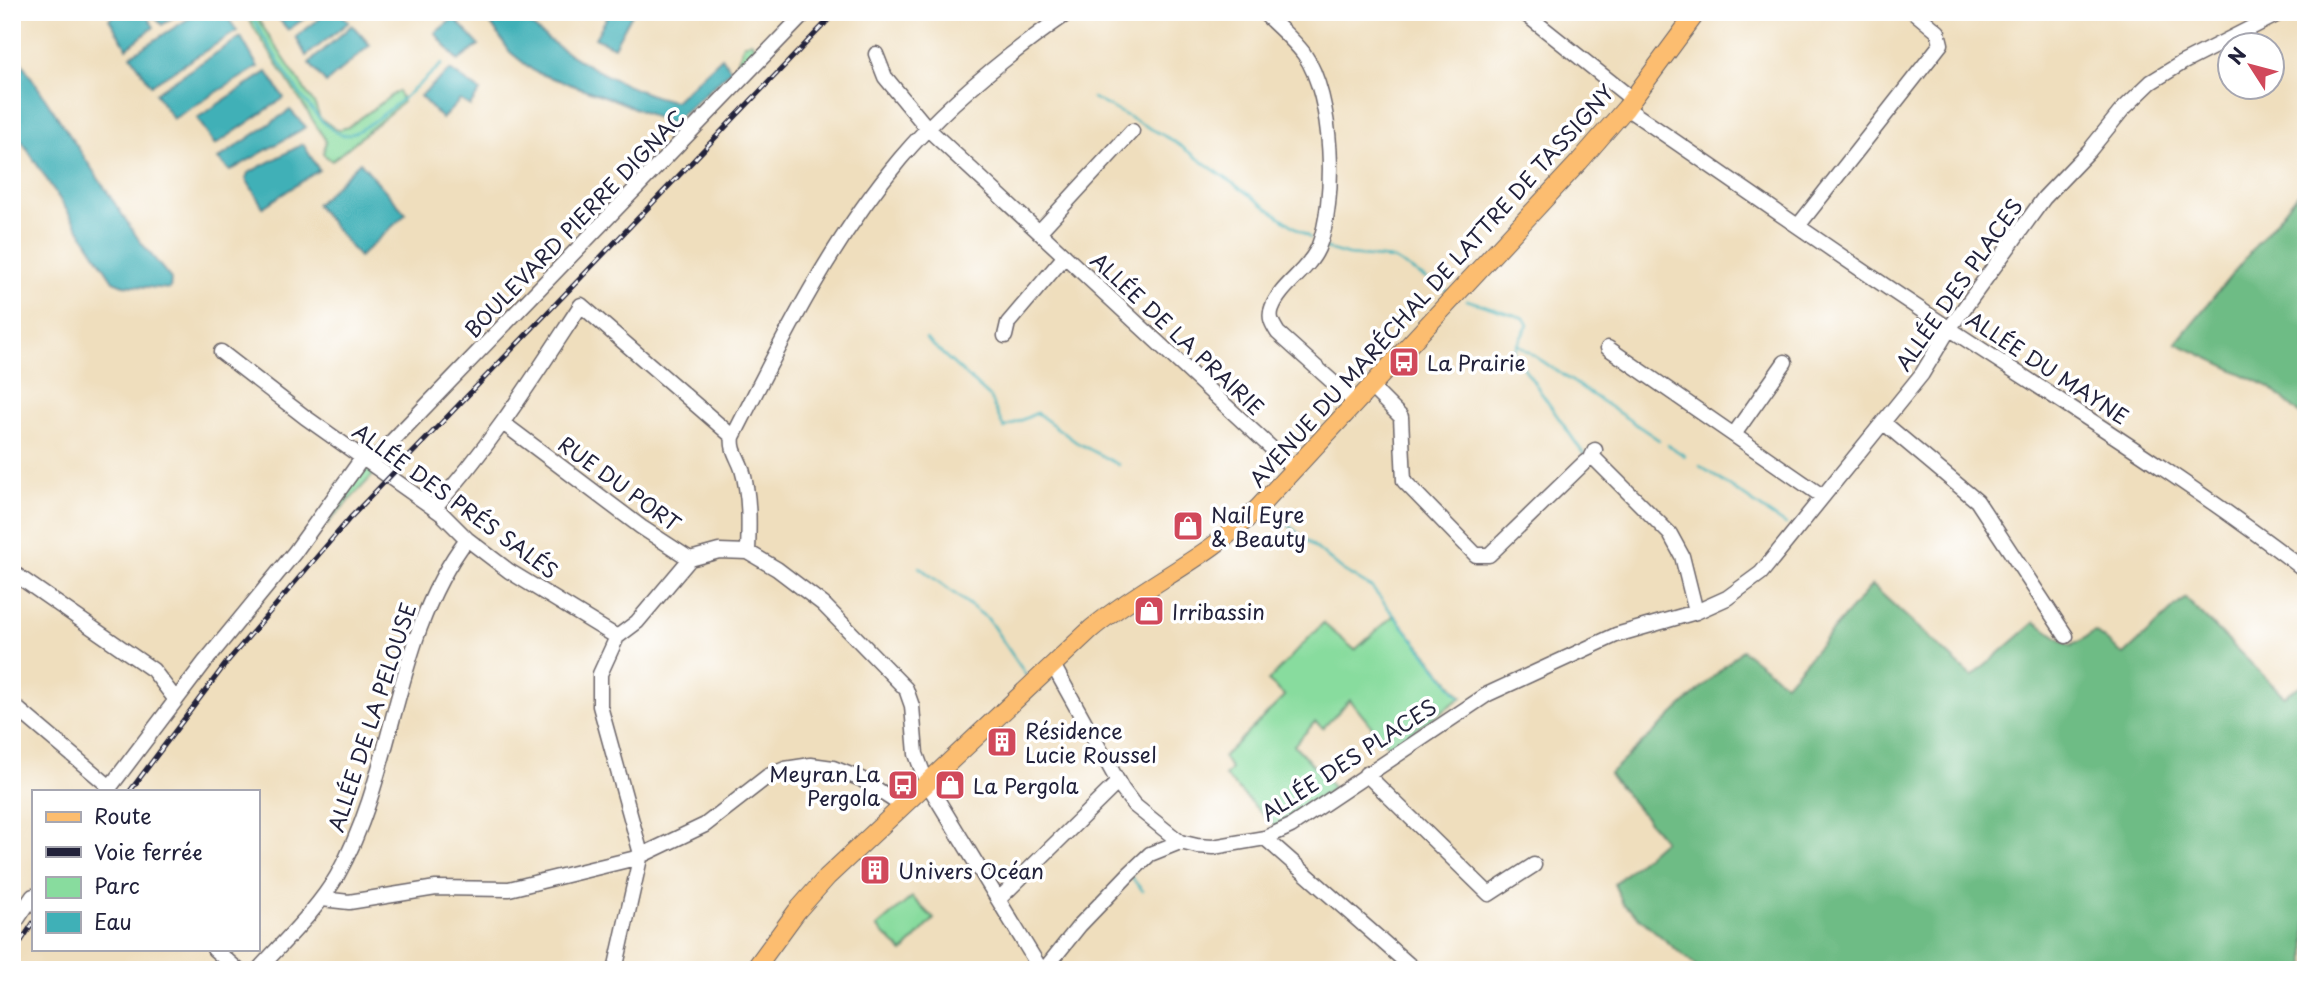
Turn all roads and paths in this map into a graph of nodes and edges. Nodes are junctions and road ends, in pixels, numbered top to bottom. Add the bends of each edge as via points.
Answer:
1 (806, 12) edge
2 (1262, 12) edge
3 (1523, 12) edge
4 (1697, 12) edge
5 (1914, 12) edge
6 (2282, 12) edge
7 (1059, 15) edge
8 (876, 54) dead end
9 (1629, 104) junction
10 (928, 129) junction
11 (1132, 131) dead end
12 (1798, 226) junction
13 (1039, 232) junction
14 (1065, 256) junction
15 (1950, 329) junction
16 (1005, 336) dead end
17 (1608, 348) dead end
18 (220, 352) dead end
19 (1785, 362) dead end
20 (1370, 386) junction
21 (1355, 402) junction
22 (503, 423) junction
23 (1884, 423) junction
24 (1735, 433) junction
25 (733, 437) junction
26 (1595, 450) dead end
27 (367, 460) junction
28 (1585, 462) dead end
29 (1294, 469) junction
30 (1822, 496) junction
31 (434, 508) junction
32 (467, 539) junction
33 (748, 552) junction
34 (690, 559) junction
35 (2306, 571) edge
36 (12, 572) edge
37 (1696, 612) junction
38 (2066, 636) dead end
39 (617, 638) junction
40 (1053, 665) junction
41 (176, 700) junction
42 (12, 704) edge
43 (1366, 774) junction
44 (926, 781) junction
45 (1118, 782) junction
46 (108, 789) edge
47 (901, 805) junction
48 (1265, 838) junction
49 (1180, 842) junction
50 (641, 854) junction
51 (1534, 865) dead end
52 (32, 897) edge
53 (321, 899) junction
54 (999, 899) junction
55 (12, 927) edge
56 (215, 950) edge
57 (238, 970) edge
58 (258, 970) edge
59 (615, 970) edge
60 (754, 970) edge
61 (1043, 970) edge
62 (1415, 970) edge

1 - 27 street, BOULEVARD PIERRE DIGNAC
2 - 21 street via 1304,54 1322,89 1328,142 1328,216 1317,251 1272,308 1271,322
3 - 9 street, ALLÉE DU MAYNE
4 - 9 main road, AVENUE DU MARÉCHAL DE LATTRE DE TASSIGNY
5 - 12 street via 1938,32 1941,44
6 - 15 street, ALLÉE DES PLACES via 2151,82 2044,198
7 - 10 street via 1005,57
8 - 10 street, ALLÉE DE LA PRAIRIE via 885,77
9 - 12 street, ALLÉE DU MAYNE
9 - 20 main road, AVENUE DU MARÉCHAL DE LATTRE DE TASSIGNY
10 - 13 street, ALLÉE DE LA PRAIRIE
10 - 25 street via 889,174 826,263
11 - 13 street
12 - 15 street, ALLÉE DU MAYNE
13 - 14 street, ALLÉE DE LA PRAIRIE
14 - 16 street, ALLÉE DE LA PRAIRIE via 1008,323
14 - 29 street, ALLÉE DE LA PRAIRIE
15 - 23 street, ALLÉE DES PLACES
15 - 35 street, ALLÉE DU MAYNE via 2134,447
17 - 24 street
18 - 27 street, ALLÉE DES PRÉS SALÉS
19 - 24 street
20 - 21 main road, AVENUE DU MARÉCHAL DE LATTRE DE TASSIGNY
20 - 28 street via 1401,418 1404,481 1476,555 1489,555
21 - 29 main road, AVENUE DU MARÉCHAL DE LATTRE DE TASSIGNY
22 - 25 street via 581,305
22 - 31 street
22 - 34 street, RUE DU PORT
23 - 30 street, ALLÉE DES PLACES
23 - 38 street via 1977,501
24 - 30 street
25 - 33 street via 750,511
26 - 37 street via 1592,456 1670,534 1682,556
27 - 31 street, ALLÉE DES PRÉS SALÉS
27 - 41 street, BOULEVARD PIERRE DIGNAC
29 - 40 main road, AVENUE DU MARÉCHAL DE LATTRE DE TASSIGNY via 1221,541 1109,614
30 - 37 street, ALLÉE DES PLACES via 1761,573 1727,598
31 - 32 street, ALLÉE DES PRÉS SALÉS
32 - 39 street, ALLÉE DES PRÉS SALÉS via 509,571
32 - 53 street, ALLÉE DE LA PELOUSE via 421,619 358,828 337,876
33 - 34 street, RUE DU PORT via 719,551
33 - 44 street via 823,604 900,680 912,706 916,754
34 - 39 street via 637,622
36 - 41 street via 153,670
37 - 43 street, ALLÉE DES PLACES via 1616,635 1538,669 1453,715
39 - 50 street via 600,674 600,706
40 - 44 main road, AVENUE DU MARÉCHAL DE LATTRE DE TASSIGNY
40 - 45 street
41 - 46 street, BOULEVARD PIERRE DIGNAC
42 - 46 street
43 - 48 street, ALLÉE DES PLACES via 1300,821
43 - 51 street via 1489,894
44 - 47 main road, AVENUE DU MARÉCHAL DE LATTRE DE TASSIGNY
44 - 54 street
45 - 49 street via 1134,805
45 - 54 street
47 - 50 street via 861,779 833,768 785,769 768,776 705,825
47 - 60 main road, AVENUE DU MARÉCHAL DE LATTRE DE TASSIGNY via 804,902
48 - 49 street, ALLÉE DES PLACES via 1213,847
48 - 62 street
49 - 61 street via 1150,854 1136,867
50 - 53 street via 509,889 436,888 348,902
50 - 59 street
52 - 55 street
53 - 58 street, ALLÉE DE LA PELOUSE
54 - 61 street
56 - 57 street

